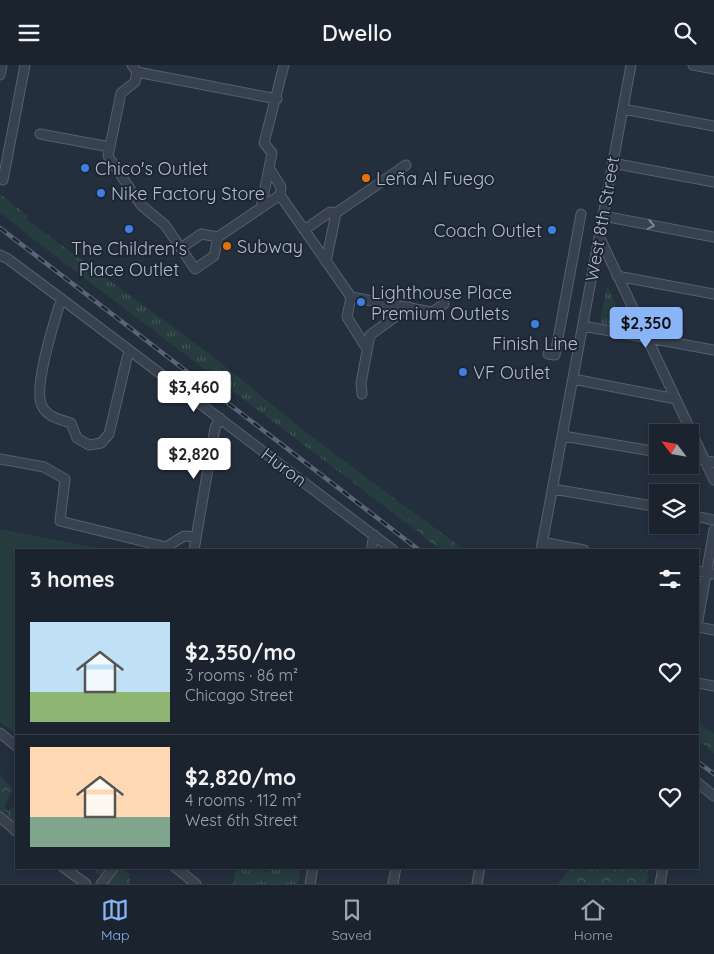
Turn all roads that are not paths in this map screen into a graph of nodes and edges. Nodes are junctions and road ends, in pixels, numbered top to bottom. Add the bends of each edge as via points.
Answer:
1 (2, 65) edge
2 (25, 65) edge
3 (284, 65) edge
4 (631, 65) edge
5 (693, 65) edge
6 (135, 69) edge
7 (714, 69) edge
8 (0, 75) edge
9 (277, 99) junction
10 (623, 109) junction
11 (714, 126) edge
12 (40, 134) dead end
13 (110, 147) junction
14 (612, 163) junction
15 (406, 165) dead end
16 (269, 168) junction
17 (3, 180) dead end
18 (714, 182) edge
19 (280, 195) junction
20 (260, 208) junction
21 (336, 213) junction
22 (581, 214) dead end
23 (603, 216) junction
24 (304, 230) junction
25 (599, 236) junction
26 (218, 237) junction
27 (714, 237) edge
28 (181, 247) junction
29 (4, 257) edge
30 (326, 262) junction
31 (617, 276) junction
32 (714, 294) edge
33 (350, 297) junction
34 (63, 300) junction
35 (444, 304) dead end
36 (409, 307) junction
37 (583, 326) junction
38 (648, 337) junction
39 (368, 349) junction
40 (714, 350) edge
41 (130, 351) junction
42 (548, 354) dead end
43 (573, 379) junction
44 (362, 394) dead end
45 (676, 399) junction
46 (220, 418) junction
47 (563, 436) junction
48 (649, 451) edge
49 (0, 459) edge
50 (710, 462) edge
51 (714, 479) edge
52 (553, 489) junction
53 (649, 505) edge
54 (699, 517) edge
55 (714, 520) edge
56 (714, 531) edge
57 (374, 535) junction
58 (196, 537) junction
59 (542, 546) edge
60 (194, 549) edge
61 (371, 549) edge
62 (392, 549) edge
63 (574, 549) edge
64 (706, 573) edge
65 (699, 615) edge
66 (699, 627) edge
67 (714, 630) edge
68 (699, 683) edge
69 (714, 686) edge
70 (0, 733) edge
71 (15, 745) edge
72 (699, 784) edge
73 (714, 796) edge
74 (0, 817) edge
75 (15, 830) edge
76 (66, 869) edge
77 (112, 869) edge
78 (177, 869) edge
79 (313, 869) edge
80 (396, 869) edge
81 (480, 869) edge
82 (663, 869) edge
83 (86, 884) edge
84 (101, 884) edge
85 (196, 884) edge
86 (310, 884) edge
87 (394, 884) edge
88 (477, 884) edge
89 (660, 884) edge

1 - 8 street
2 - 17 street
3 - 9 street
4 - 10 street, West 8th Street
5 - 7 street
6 - 9 street
6 - 13 street via 135,82 121,93
9 - 16 street via 264,143 272,153
10 - 11 street
10 - 14 street, West 8th Street
12 - 13 street
13 - 28 street via 108,155 141,205 165,225
14 - 18 street
14 - 23 street, West 8th Street
15 - 21 street
16 - 19 street via 282,187
16 - 20 street
19 - 20 street
19 - 24 street
20 - 26 street
21 - 24 street via 330,212
21 - 30 street
22 - 42 street via 555,355
23 - 25 street, West 8th Street
23 -> 27 street
24 - 30 street
25 - 31 street
25 - 37 street, West 8th Street
26 - 28 street via 201,234
26 - 28 street via 214,256 195,269
29 - 34 street, Huron
30 - 33 street
31 - 32 street
31 - 38 street
33 - 36 street
33 - 39 street via 346,317
34 - 41 street, Huron
34 - 41 street via 44,361 39,392 42,406 52,417 71,423 77,438 89,445 102,443 109,434
35 - 36 street via 432,311
36 - 39 street via 370,335
37 - 38 street
37 - 43 street, West 8th Street
38 - 40 street
38 - 45 street
39 - 44 street
41 - 46 street, Huron
43 - 45 street
43 - 47 street, West 8th Street
45 - 50 street
46 - 57 street, Huron
46 - 58 street via 215,428
47 - 48 street
47 - 52 street, West 8th Street
49 - 58 street via 44,467 65,479 60,521 166,547 184,536
50 - 51 street
52 - 53 street
52 - 59 street, West 8th Street
54 - 55 street
56 - 64 street
57 - 61 street
57 - 62 street, Huron
58 - 60 street
59 - 63 street
64 - 65 street
66 - 67 street
68 - 69 street
70 - 71 street
72 - 73 street
74 - 75 street
76 - 83 street
77 - 84 street
78 - 85 street
79 - 86 street
80 - 87 street
81 - 88 street
82 - 89 street

